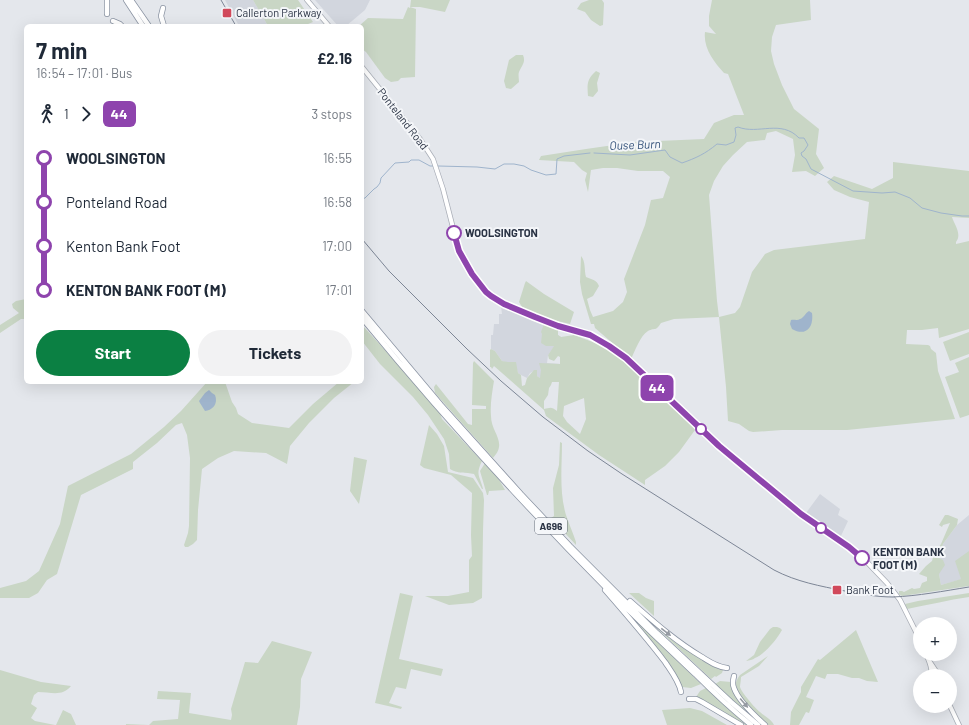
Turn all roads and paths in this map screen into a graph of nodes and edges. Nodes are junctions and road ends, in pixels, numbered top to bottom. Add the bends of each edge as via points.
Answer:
1 (107, 0) edge
2 (126, 0) edge
3 (131, 0) edge
4 (307, 0) edge
5 (163, 8) dead end
6 (107, 14) dead end
7 (113, 21) dead end
8 (120, 24) edge
9 (142, 24) edge
10 (148, 24) edge
11 (163, 24) edge
12 (326, 24) edge
13 (364, 69) edge
14 (364, 313) edge
15 (364, 320) edge
16 (594, 569) junction
17 (589, 570) junction
18 (913, 626) edge
19 (727, 668) dead end
20 (734, 676) dead end
21 (681, 692) dead end
22 (688, 699) dead end
23 (953, 713) edge
24 (742, 725) edge
25 (751, 725) edge
26 (758, 725) edge
27 (765, 725) edge
28 (959, 725) edge

1 - 6 highway
2 - 9 highway
3 - 10 highway
4 - 12 main road
5 - 11 highway via 161,16
7 - 8 highway
13 - 18 main road, Ponteland Road via 433,159 459,251 486,292 515,309 590,335 626,358 719,446 801,514 864,560 900,600
14 - 16 highway, A696 via 516,489
15 - 17 highway, A696 via 475,449
16 -> 19 highway, A696 via 668,634 712,663
16 - 26 highway, A696 via 693,667
17 - 21 highway, A696 via 655,649 678,682
17 - 25 highway, A696 via 672,653
20 -> 27 highway via 733,684 737,694
22 - 24 highway via 702,702
23 - 28 main road

